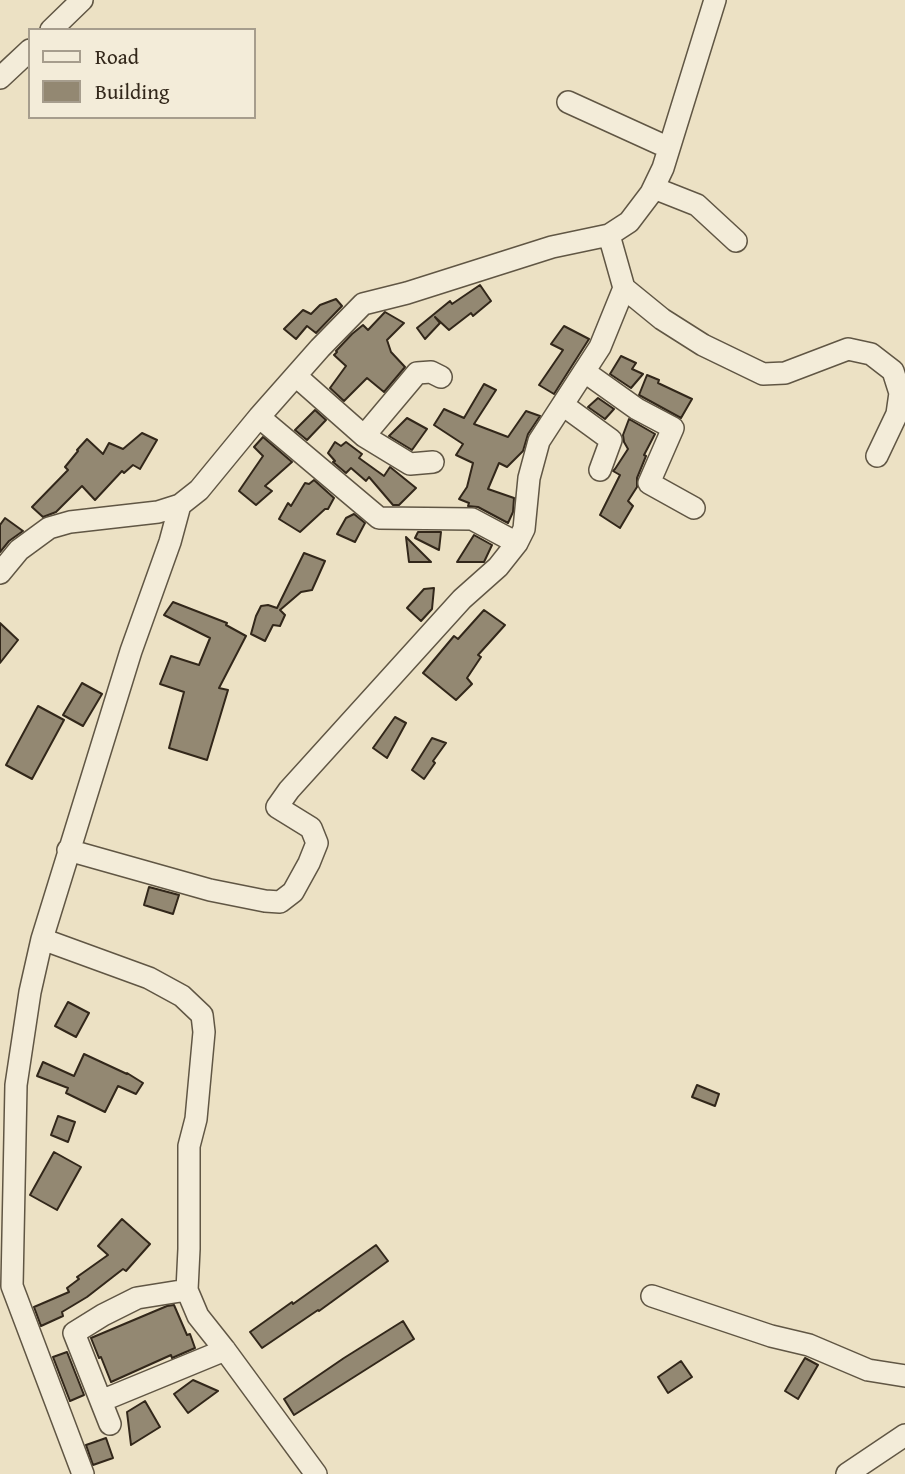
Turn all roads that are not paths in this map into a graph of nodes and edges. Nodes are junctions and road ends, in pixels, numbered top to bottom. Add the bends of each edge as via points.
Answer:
1 (82, 0) edge
2 (715, 0) edge
3 (53, 28) edge
4 (28, 52) edge
5 (0, 78) edge
6 (568, 102) dead end
7 (669, 148) junction
8 (654, 188) junction
9 (610, 236) junction
10 (736, 241) dead end
11 (624, 288) junction
12 (584, 372) junction
13 (296, 376) junction
14 (441, 377) dead end
15 (562, 405) junction
16 (259, 417) junction
17 (364, 436) junction
18 (877, 456) dead end
19 (433, 461) dead end
20 (600, 470) dead end
21 (180, 505) junction
22 (694, 508) dead end
23 (517, 543) junction
24 (0, 573) edge
25 (68, 850) junction
26 (42, 939) junction
27 (187, 1290) junction
28 (652, 1296) dead end
29 (225, 1350) junction
30 (905, 1376) edge
31 (101, 1401) junction
32 (110, 1424) dead end
33 (905, 1435) edge
34 (83, 1474) edge
35 (316, 1474) edge
36 (846, 1474) edge

1 - 3 street
2 - 7 street
4 - 5 street
6 - 7 street
7 - 8 street
8 - 9 street via 629,222
8 - 10 street via 697,205
9 - 11 street
9 - 13 street via 552,247 363,304
11 - 12 street via 600,347
11 - 18 street via 703,345 763,374 785,373 848,349 871,354 893,371 900,393 897,414
12 - 15 street
12 - 22 street via 673,428 649,483
13 - 16 street
13 - 17 street
14 - 17 street via 417,373
15 - 20 street via 611,440
15 - 23 street via 539,441 528,478 524,529
16 - 21 street via 199,490
16 - 23 street via 379,518 472,519
17 - 19 street via 410,464
21 - 24 street via 49,528 19,550
21 - 25 street
23 - 25 street via 277,807 311,828 317,843 293,892 279,902 210,890
25 - 26 street
26 - 27 street via 149,978 182,996 202,1016 204,1032 189,1146
26 - 34 street via 16,1085 12,1286
27 - 29 street via 198,1316
27 - 31 street via 137,1298 74,1333
28 - 30 street via 809,1345 869,1370
29 - 31 street
29 - 35 street
31 - 32 street
33 - 36 street

